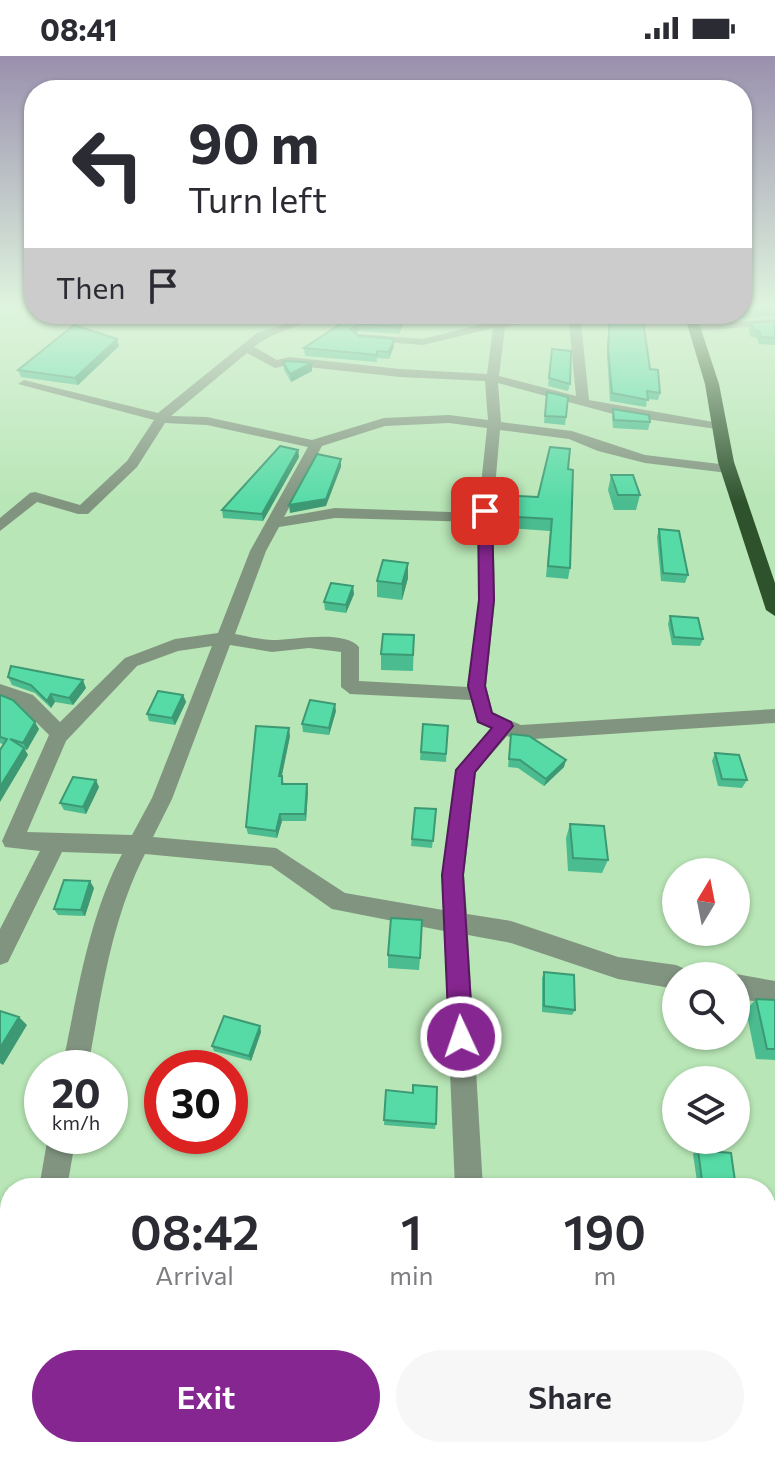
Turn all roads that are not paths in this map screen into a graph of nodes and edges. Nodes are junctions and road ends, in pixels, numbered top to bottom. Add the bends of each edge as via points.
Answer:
1 (216, 372) edge
2 (395, 372) edge
3 (493, 372) edge
4 (580, 372) edge
5 (709, 372) edge
6 (492, 378) junction
7 (24, 384) dead end
8 (583, 403) junction
9 (161, 418) junction
10 (492, 426) junction
11 (719, 427) junction
12 (316, 445) junction
13 (728, 469) junction
14 (486, 518) junction
15 (273, 523) junction
16 (0, 526) edge
17 (775, 610) edge
18 (225, 638) junction
19 (0, 691) edge
20 (478, 694) junction
21 (775, 716) edge
22 (504, 726) junction
23 (58, 736) junction
24 (55, 843) junction
25 (6, 845) edge
26 (138, 845) junction
27 (455, 922) junction
28 (0, 954) edge
29 (662, 975) edge
30 (750, 989) edge
31 (775, 993) edge
32 (78, 1050) edge
33 (59, 1154) edge
34 (55, 1178) edge
35 (468, 1178) edge

1 - 9 street
2 - 6 street
3 - 6 street
4 - 8 street
5 - 11 highway
6 - 8 street
6 - 10 street
7 - 9 street
8 - 11 street
9 - 12 street via 207,421
9 - 16 street via 132,464 83,511 35,496
10 - 12 street via 449,419 384,422
10 - 13 street via 572,435 645,459
10 - 14 street
11 - 13 highway
12 - 15 street
13 - 17 highway
14 - 15 street via 335,513
14 - 20 street via 487,600
15 - 18 street
18 - 20 street via 272,646 309,642 350,647 350,687
18 - 23 street via 175,645 131,662
18 - 26 street via 162,799
19 - 23 street via 26,700
20 - 22 street via 484,717
21 - 22 street via 519,733
22 - 27 street via 466,770 453,875
23 - 25 street
24 - 25 street
24 - 26 street
24 - 28 street
26 - 27 street via 276,857 340,902
26 - 32 street via 119,882 96,960
27 - 29 street via 511,932 618,968
27 - 35 street
30 - 31 street
33 - 34 street

